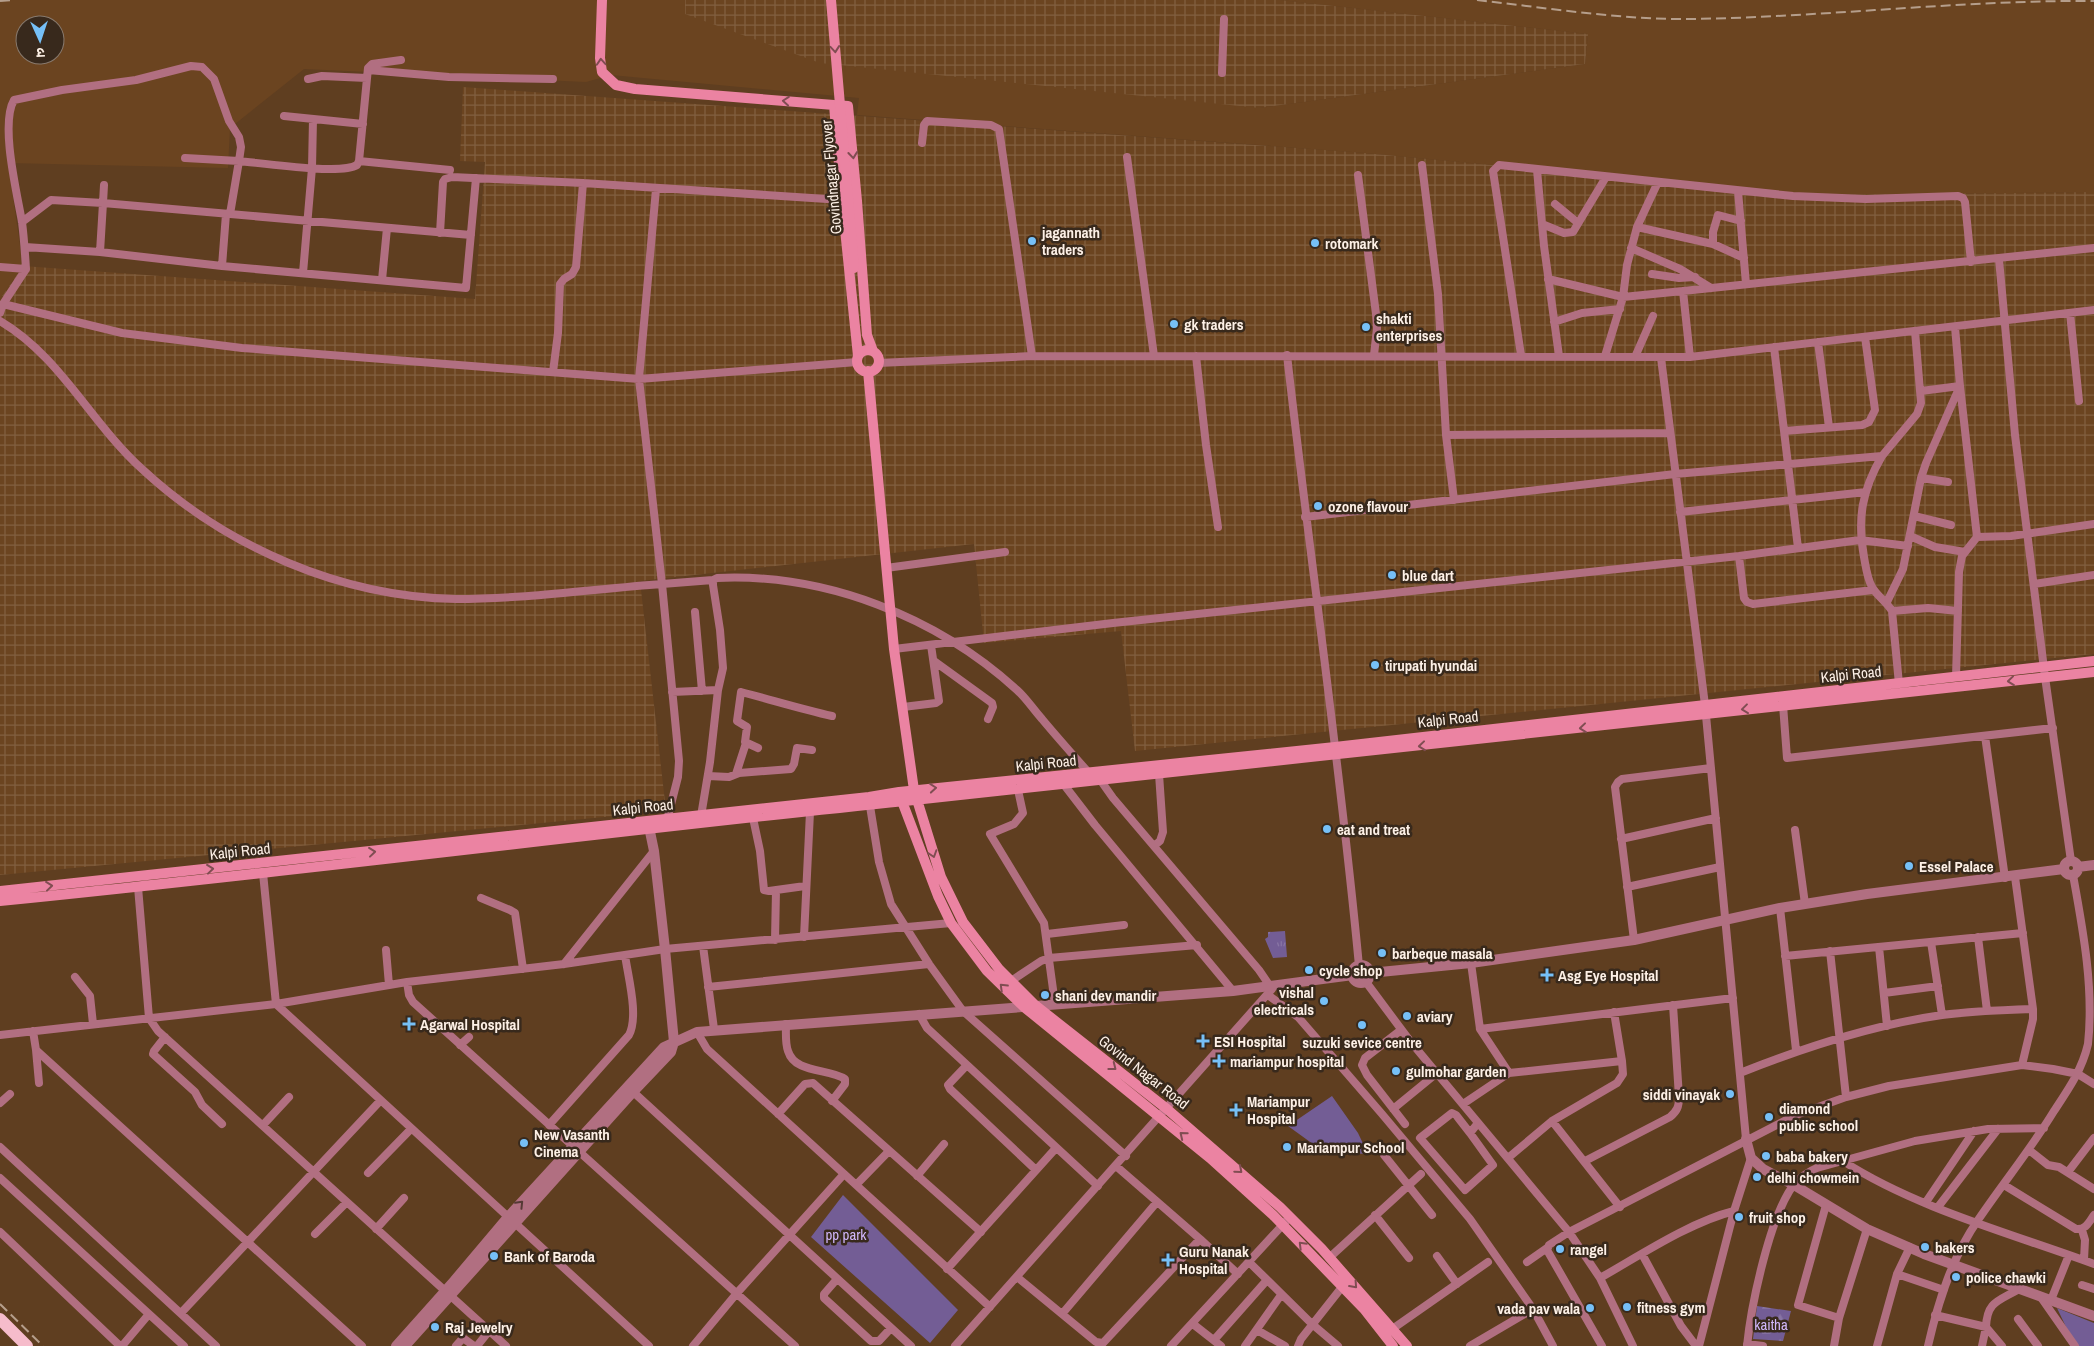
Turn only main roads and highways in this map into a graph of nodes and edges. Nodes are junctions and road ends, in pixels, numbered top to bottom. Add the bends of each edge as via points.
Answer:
1 (602, 0) edge
2 (831, 0) edge
3 (834, 105) junction
4 (863, 355) junction
5 (868, 371) junction
6 (2094, 661) edge
7 (2094, 672) edge
8 (1705, 710) junction
9 (1336, 751) junction
10 (915, 795) junction
11 (900, 797) junction
12 (870, 801) junction
13 (666, 824) junction
14 (649, 826) junction
15 (0, 891) edge
16 (0, 901) edge
17 (1164, 1113) junction
18 (0, 1319) edge
19 (0, 1331) edge
20 (1388, 1332) junction
21 (15, 1346) edge
22 (27, 1346) edge
23 (1393, 1346) edge
24 (1407, 1346) edge

3 -> 1 main road, Govindnagar Flyover via 635,89 616,84 602,72
2 -> 4 main road, Govindnagar Flyover, bridge
3 - 4 main road via 842,200
3 -> 4 main road via 848,106 867,335
4 - 5 main road via 861,369
4 - 5 main road via 877,356 874,369
5 - 10 main road, Govind Nagar Road via 894,649
6 - 8 main road, Kalpi Road
7 -> 8 main road, Kalpi Road
8 - 9 main road, Kalpi Road
10 -> 9 main road, Kalpi Road via 1089,773
9 - 10 main road, Kalpi Road via 1065,786
10 - 11 main road, Kalpi Road
10 -> 17 main road, Govind Nagar Road via 948,896 963,922 999,969 1035,1005
11 - 12 main road, Kalpi Road
17 -> 11 main road, Govind Nagar Road via 1024,1007 986,971 951,923
12 - 13 main road, Kalpi Road via 810,812
12 - 13 main road, Kalpi Road via 701,816
13 - 14 main road, Kalpi Road
15 -> 14 main road, Kalpi Road
14 - 16 main road, Kalpi Road
20 -> 17 main road, Govind Nagar Road
17 -> 20 main road, Govind Nagar Road via 1290,1217 1329,1258
18 - 22 highway
19 - 21 highway
20 - 23 main road, Govind Nagar Road
20 - 24 main road, Govind Nagar Road

